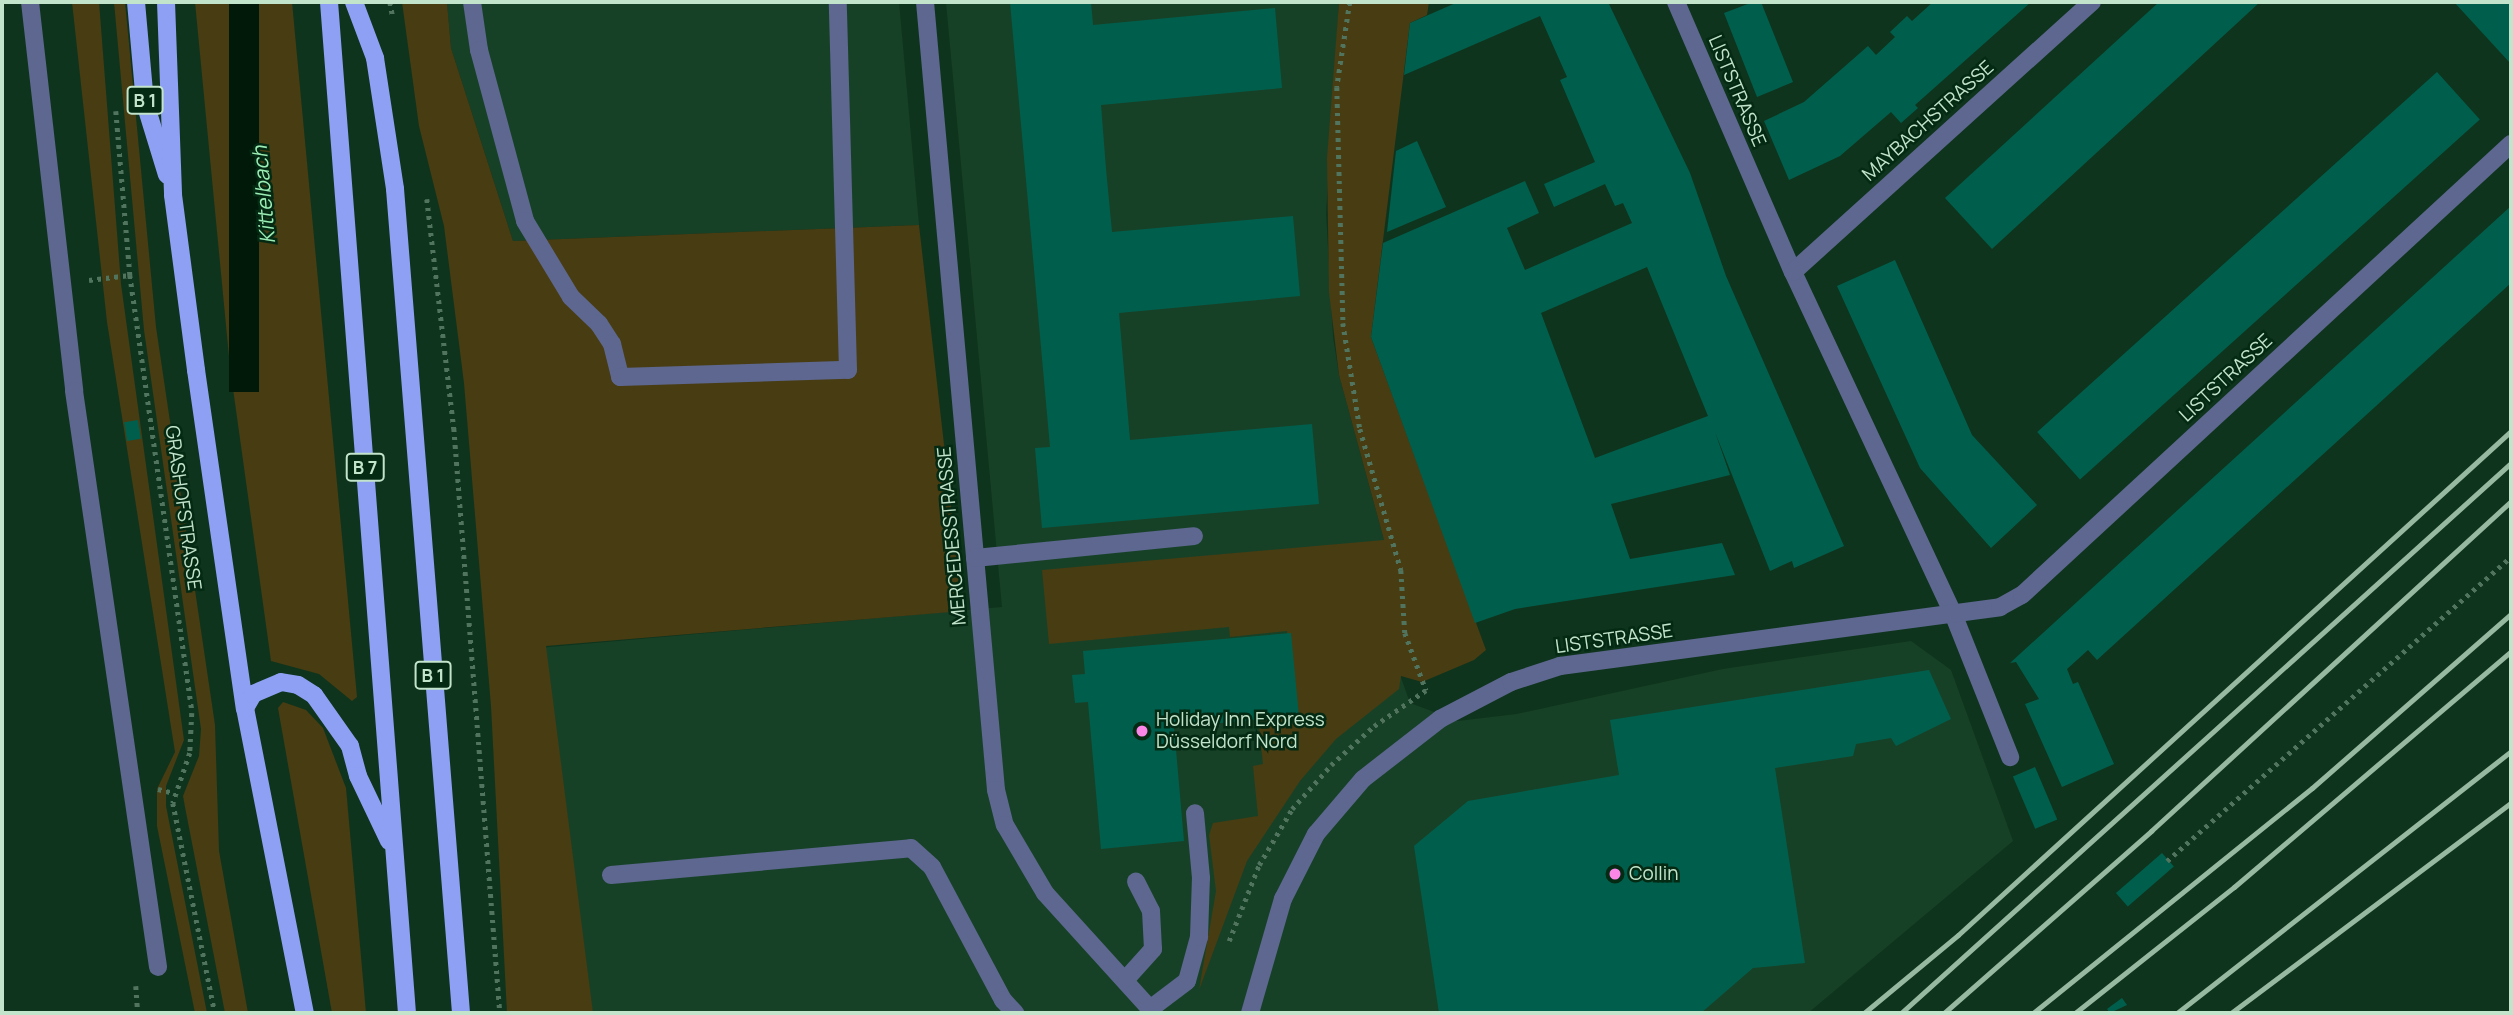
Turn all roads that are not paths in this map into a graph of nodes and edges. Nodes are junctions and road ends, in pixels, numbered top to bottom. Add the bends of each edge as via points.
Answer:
1 (30, 2) edge
2 (136, 2) edge
3 (166, 2) edge
4 (329, 2) edge
5 (343, 2) edge
6 (354, 2) edge
7 (472, 2) edge
8 (838, 2) edge
9 (925, 2) edge
10 (1676, 2) edge
11 (2092, 2) edge
12 (332, 83) junction
13 (2511, 144) edge
14 (173, 195) junction
15 (1793, 272) junction
16 (1194, 536) dead end
17 (975, 558) junction
18 (1954, 616) junction
19 (244, 708) junction
20 (2010, 757) dead end
21 (1195, 813) dead end
22 (394, 851) junction
23 (611, 875) dead end
24 (1136, 883) dead end
25 (158, 967) dead end
26 (1127, 978) junction
27 (1152, 1011) edge
28 (305, 1013) edge
29 (407, 1013) edge
30 (461, 1013) edge
31 (1015, 1013) edge
32 (1250, 1013) edge

1 - 25 street via 74,391
2 - 14 main road, B 1 via 145,103
3 - 14 main road, GRASHOFSTRASSE
4 - 12 main road, B 7
5 - 12 main road
6 - 30 main road, B 1 via 375,58 384,102
7 - 8 street via 479,50 525,221 571,297 612,344 620,377 848,370
9 - 17 street, MERCEDESSTRASSE
10 - 15 street, LISTSTRASSE
11 - 15 street, MAYBACHSTRASSE
12 - 22 main road, B 7
13 - 18 street, LISTSTRASSE via 2022,595 1993,609
14 - 19 main road, GRASHOFSTRASSE / B 1
15 - 18 street, LISTSTRASSE
16 - 17 street
17 - 26 street, MERCEDESSTRASSE via 996,790 1005,825 1045,893
18 - 20 street, LISTSTRASSE
18 - 32 street, LISTSTRASSE via 1560,666 1511,682 1447,715 1363,779 1316,834 1283,899
19 - 22 main road via 253,694 281,682 314,695 350,746 358,776
19 - 28 main road, GRASHOFSTRASSE / B 1
21 - 27 street via 1199,937 1187,981
22 - 29 main road, B 7
23 - 31 street via 911,848 932,866 1003,999
24 - 26 street via 1151,911 1153,949
26 - 27 street, MERCEDESSTRASSE

